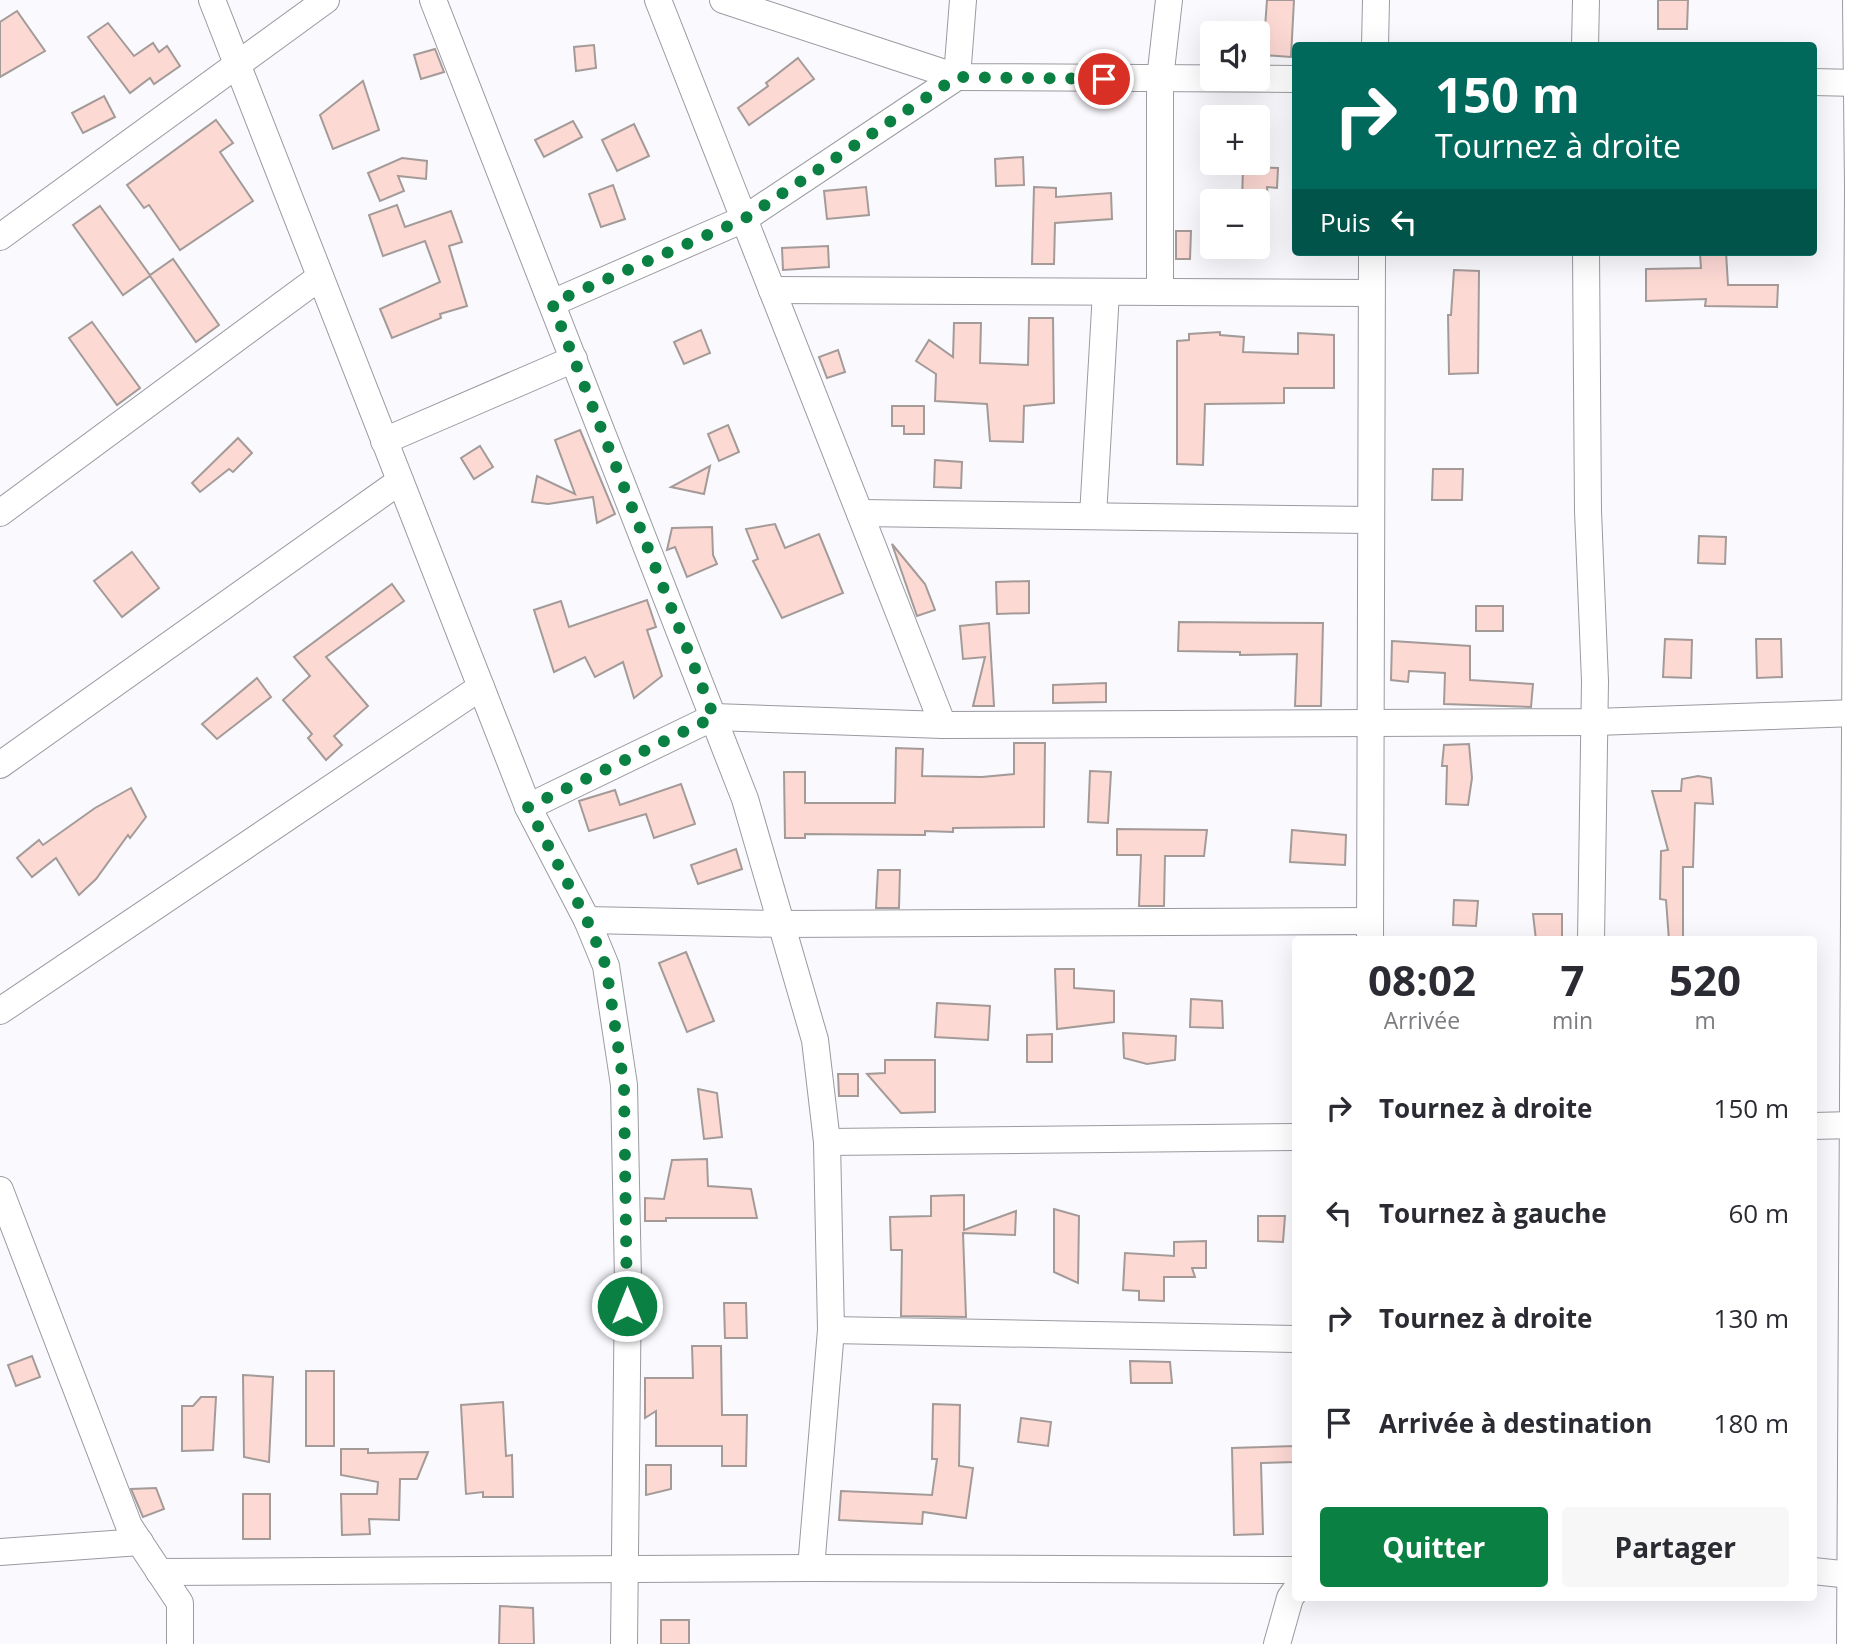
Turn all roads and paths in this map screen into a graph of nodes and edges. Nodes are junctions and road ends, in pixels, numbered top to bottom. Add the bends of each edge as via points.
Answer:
1 (212, 0) edge
2 (326, 0) edge
3 (433, 0) edge
4 (659, 0) edge
5 (723, 0) edge
6 (963, 0) edge
7 (1169, 0) edge
8 (1376, 0) edge
9 (1586, 0) edge
10 (1856, 0) edge
11 (1375, 42) edge
12 (1585, 42) edge
13 (236, 64) junction
14 (957, 77) junction
15 (1160, 79) junction
16 (1292, 79) edge
17 (1817, 82) edge
18 (1857, 83) junction
19 (744, 219) junction
20 (0, 237) edge
21 (1372, 256) edge
22 (1586, 256) edge
23 (320, 277) junction
24 (772, 290) junction
25 (1106, 292) junction
26 (1160, 292) junction
27 (1371, 293) junction
28 (552, 303) junction
29 (574, 359) junction
30 (384, 441) junction
31 (400, 481) junction
32 (0, 513) edge
33 (860, 513) junction
34 (1093, 516) junction
35 (1370, 520) junction
36 (481, 687) junction
37 (1856, 713) junction
38 (714, 717) junction
39 (1370, 722) junction
40 (1595, 722) junction
41 (943, 725) junction
42 (0, 765) edge
43 (528, 807) junction
44 (587, 920) junction
45 (782, 924) junction
46 (1370, 931) edge
47 (1591, 936) edge
48 (0, 1012) edge
49 (1853, 1125) junction
50 (1817, 1126) edge
51 (1292, 1137) edge
52 (827, 1142) junction
53 (0, 1190) edge
54 (831, 1330) junction
55 (1292, 1339) edge
56 (139, 1542) junction
57 (0, 1552) edge
58 (811, 1568) junction
59 (624, 1569) junction
60 (1292, 1570) edge
61 (1817, 1571) edge
62 (159, 1572) junction
63 (1851, 1575) junction
64 (1292, 1595) edge
65 (180, 1644) edge
66 (624, 1644) edge
67 (1277, 1644) edge
68 (1850, 1644) edge

1 - 13 street
2 - 13 street
3 - 28 street
4 - 19 street
5 - 14 street
6 - 14 street
7 - 15 street
8 - 11 street
9 - 12 street
10 - 18 street
13 - 20 street
13 - 23 street
14 - 15 street
14 - 19 street
15 - 16 street
15 - 26 street
17 - 18 street
18 - 37 street
19 - 24 street
19 - 28 street
21 - 27 street
22 - 40 street
23 - 30 street
23 - 32 street
24 - 25 street
24 - 33 street
25 - 26 street
25 - 34 street
26 - 27 street
27 - 35 street
28 - 29 street
29 - 30 street
29 - 38 street
30 - 31 street
31 - 36 street
31 - 42 street
33 - 34 street
33 - 41 street
34 - 35 street
35 - 39 street
36 - 43 street
36 - 48 street
37 - 40 street
37 - 49 street
38 - 41 street
38 - 43 street
38 - 45 street via 745,799
39 - 40 street
39 - 41 street
39 - 46 street
40 - 47 street
43 - 44 street
44 - 45 street
44 - 59 street via 606,966 624,1086 628,1280
45 - 46 street
45 - 52 street via 815,1040
49 - 50 street
49 - 63 street
51 - 52 street
52 - 54 street
53 - 56 street
54 - 55 street
54 - 58 street
56 - 57 street
56 - 62 street
58 - 59 street
58 - 60 street
59 - 62 street
59 - 66 street
61 - 63 street
62 - 65 street via 180,1603
63 - 68 street
64 - 67 street

